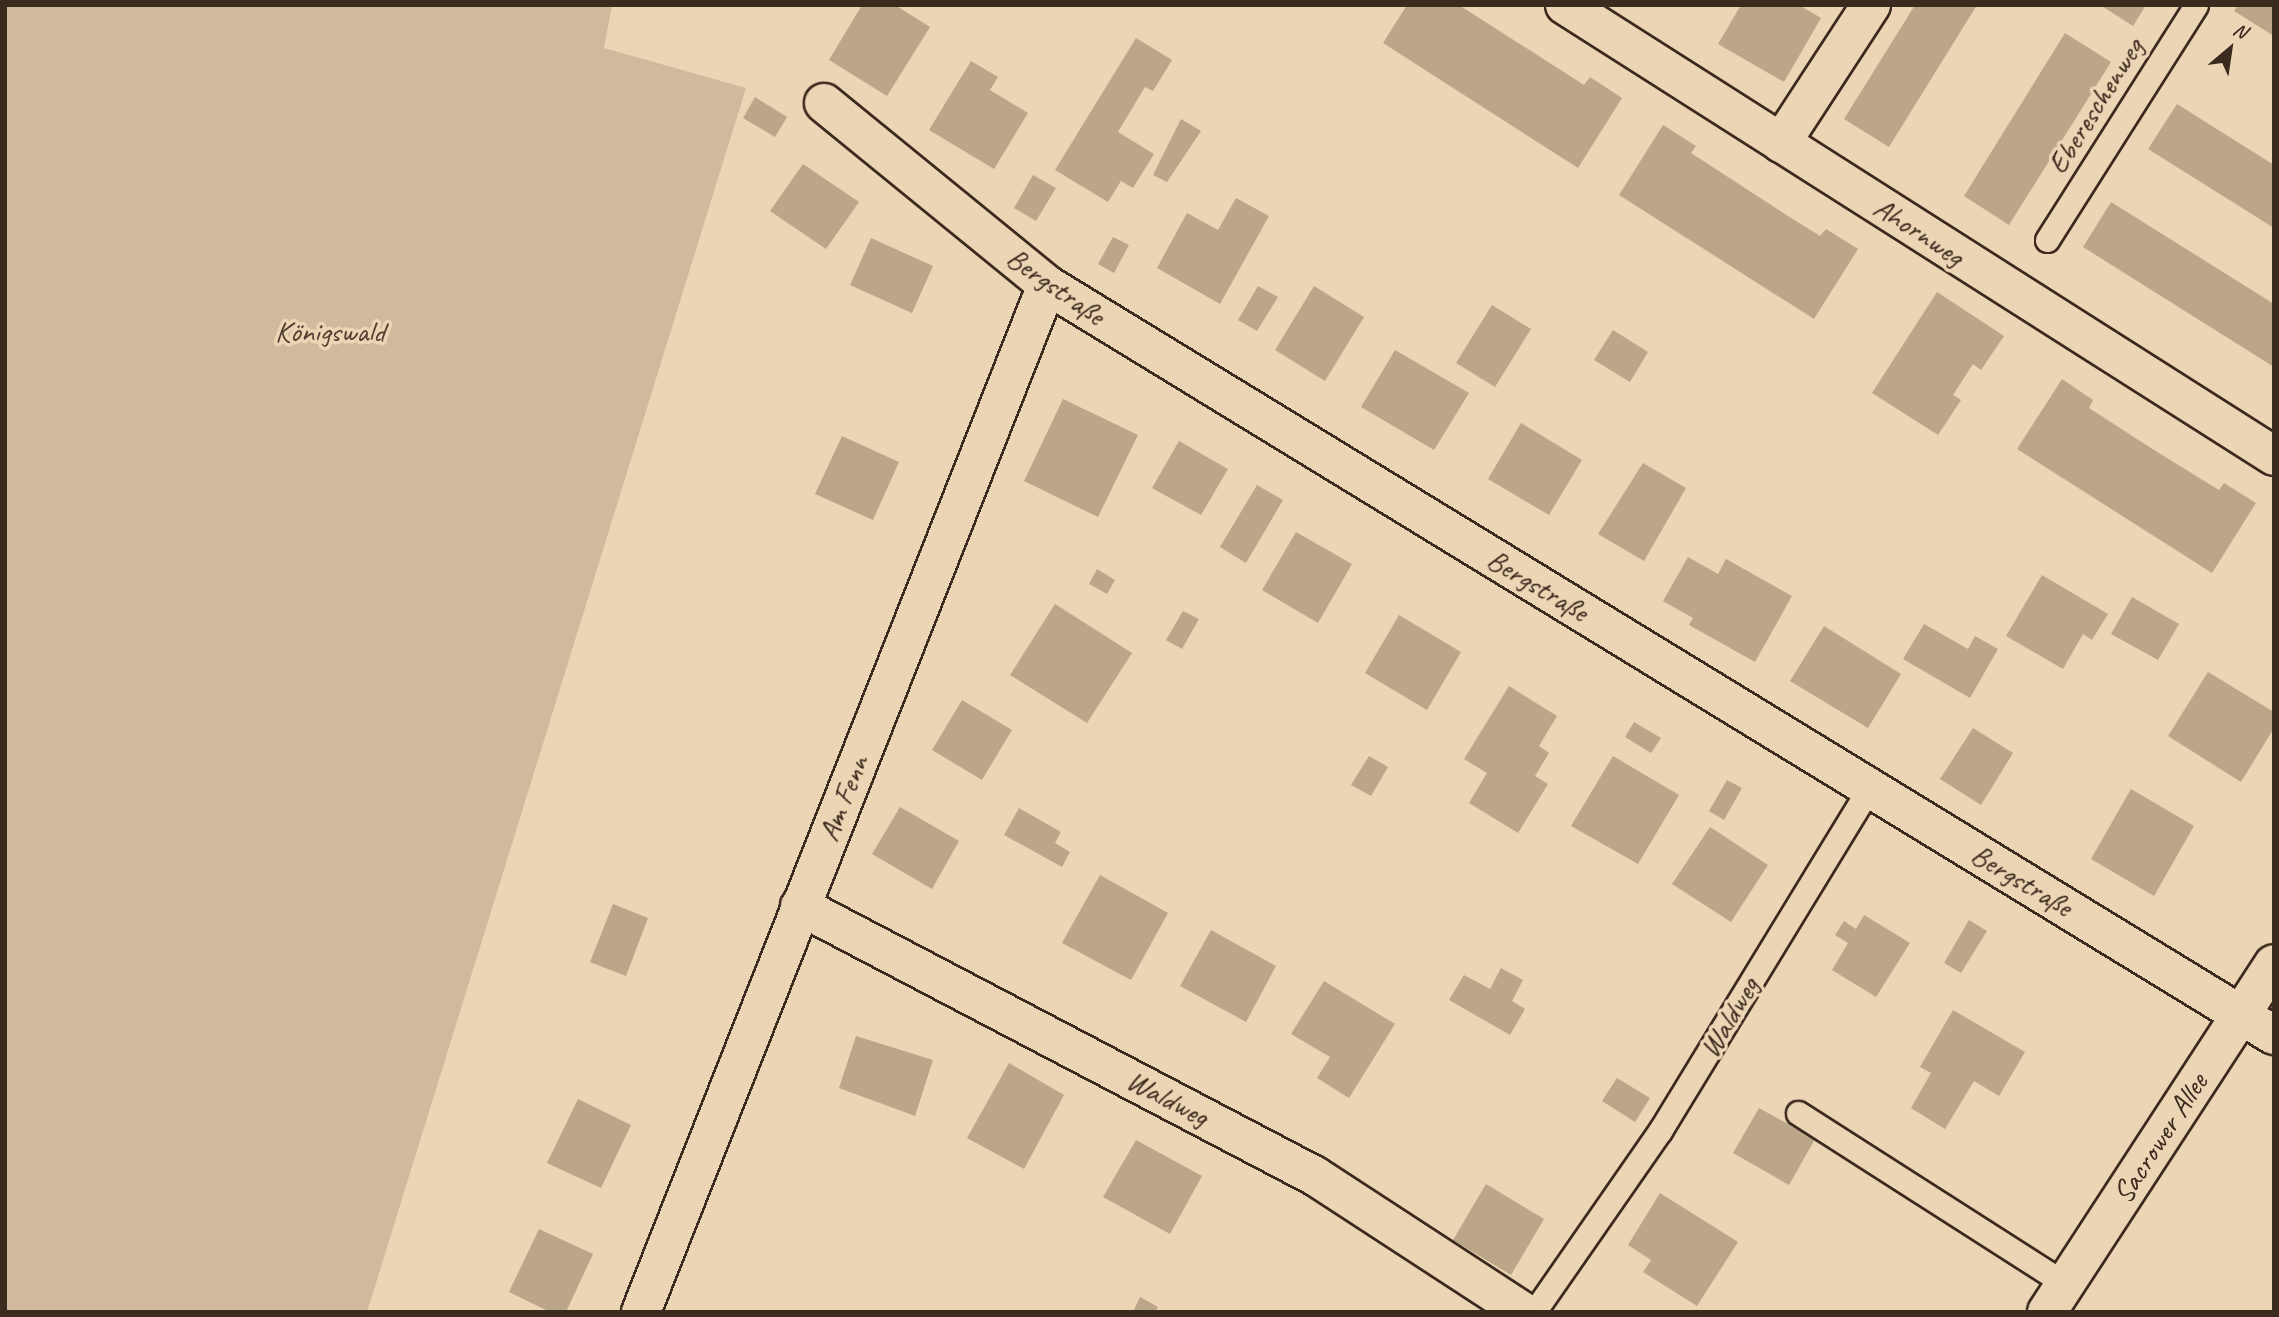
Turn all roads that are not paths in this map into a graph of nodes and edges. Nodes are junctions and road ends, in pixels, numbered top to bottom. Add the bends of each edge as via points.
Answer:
1 (1565, 5) edge
2 (1871, 5) edge
3 (2196, 5) edge
4 (824, 103) dead end
5 (1781, 143) junction
6 (2047, 240) dead end
7 (1047, 285) junction
8 (2274, 456) edge
9 (1870, 787) junction
10 (800, 906) junction
11 (2274, 964) edge
12 (2241, 1014) junction
13 (2274, 1035) edge
14 (1798, 1112) dead end
15 (2056, 1298) edge
16 (641, 1312) edge
17 (1524, 1312) edge
18 (1534, 1312) edge

1 - 5 street, Ahornweg
2 - 5 street
3 - 6 lane, Ebereschenweg
4 - 7 street, Bergstraße
5 - 8 street, Ahornweg
7 - 9 street, Bergstraße
7 - 10 street, Am Fenn
9 - 12 street, Bergstraße
9 - 18 lane, Waldweg via 1660,1131
10 - 16 street, Am Fenn
10 - 17 street, Waldweg via 1315,1176
11 - 12 street, Sacrower Allee
12 - 13 street, Bergstraße
12 - 15 street, Sacrower Allee
14 - 15 lane

